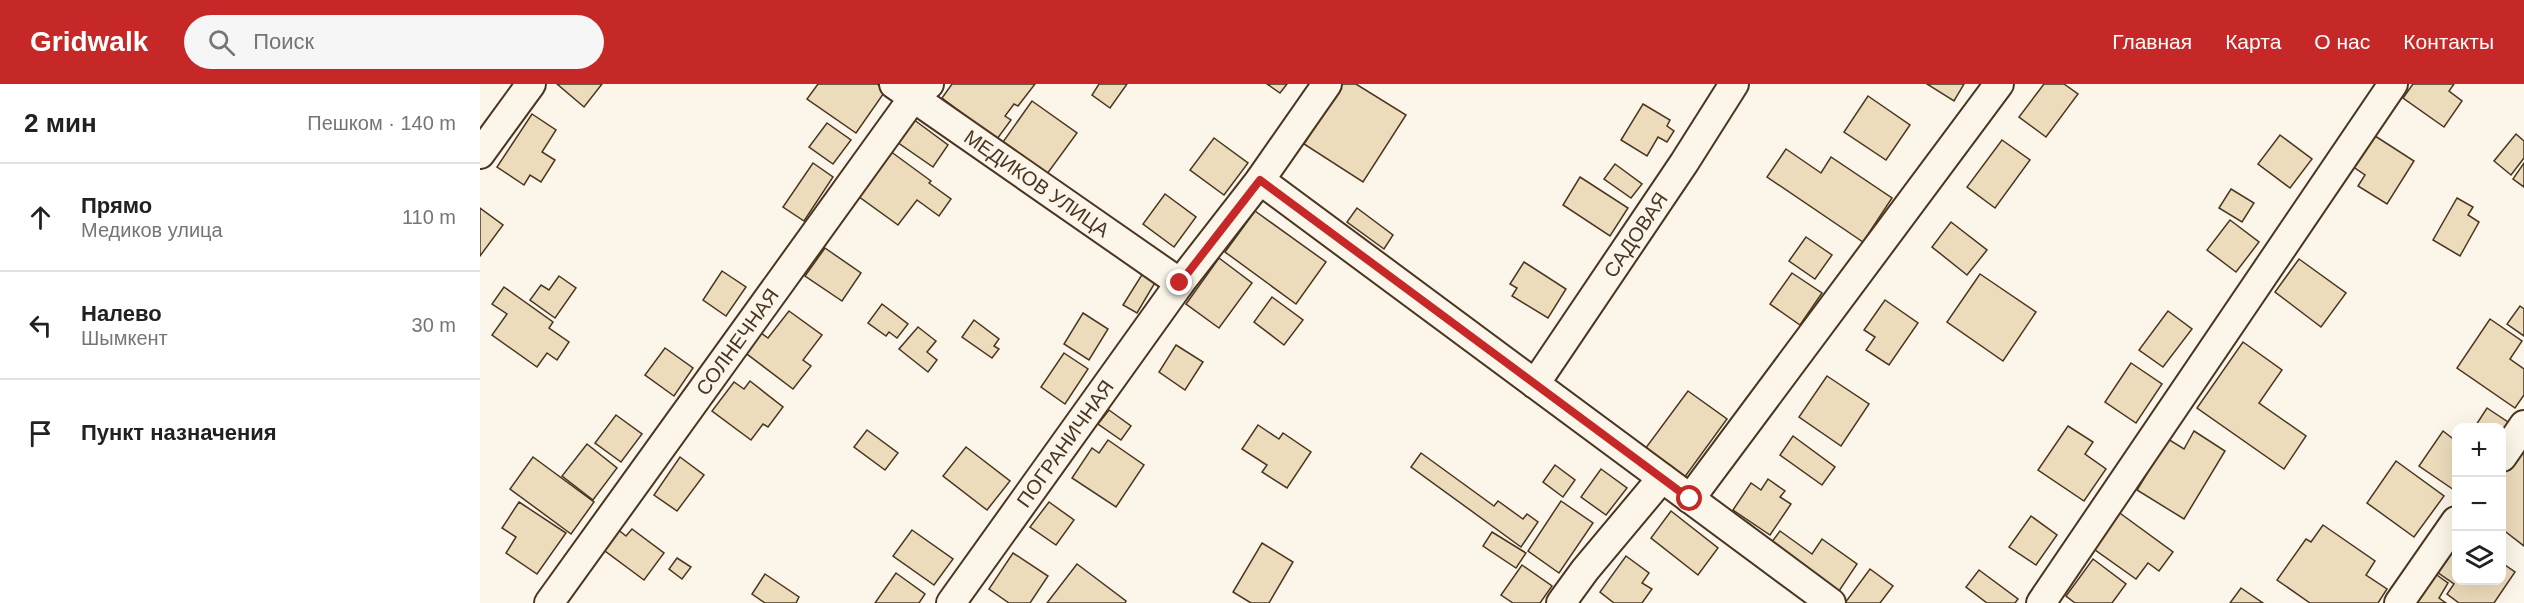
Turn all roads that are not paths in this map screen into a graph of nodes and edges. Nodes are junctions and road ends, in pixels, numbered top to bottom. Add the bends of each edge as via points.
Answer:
1 (531, 84) edge
2 (1327, 84) edge
3 (1734, 84) edge
4 (1999, 84) edge
5 (2393, 84) edge
6 (912, 89) edge
7 (480, 154) edge
8 (1260, 180) junction
9 (1180, 283) junction
10 (1535, 384) junction
11 (2524, 425) edge
12 (2506, 451) edge
13 (1662, 478) junction
14 (1690, 499) junction
15 (2452, 528) edge
16 (549, 603) edge
17 (951, 603) edge
18 (1561, 603) edge
19 (1831, 603) edge
20 (2041, 603) edge
21 (2399, 603) edge

1 - 7 street
2 - 8 street, ПОГРАНИЧНАЯ
3 - 10 street, САДОВАЯ
4 - 14 street
5 - 20 street
6 - 9 street, МЕДИКОВ УЛИЦА
6 - 16 street, СОЛНЕЧНАЯ
8 - 9 street, ПОГРАНИЧНАЯ
8 - 10 street
9 - 17 street, ПОГРАНИЧНАЯ
10 - 13 street
11 - 12 street
13 - 14 street
13 - 18 street
14 - 19 street
15 - 21 street

